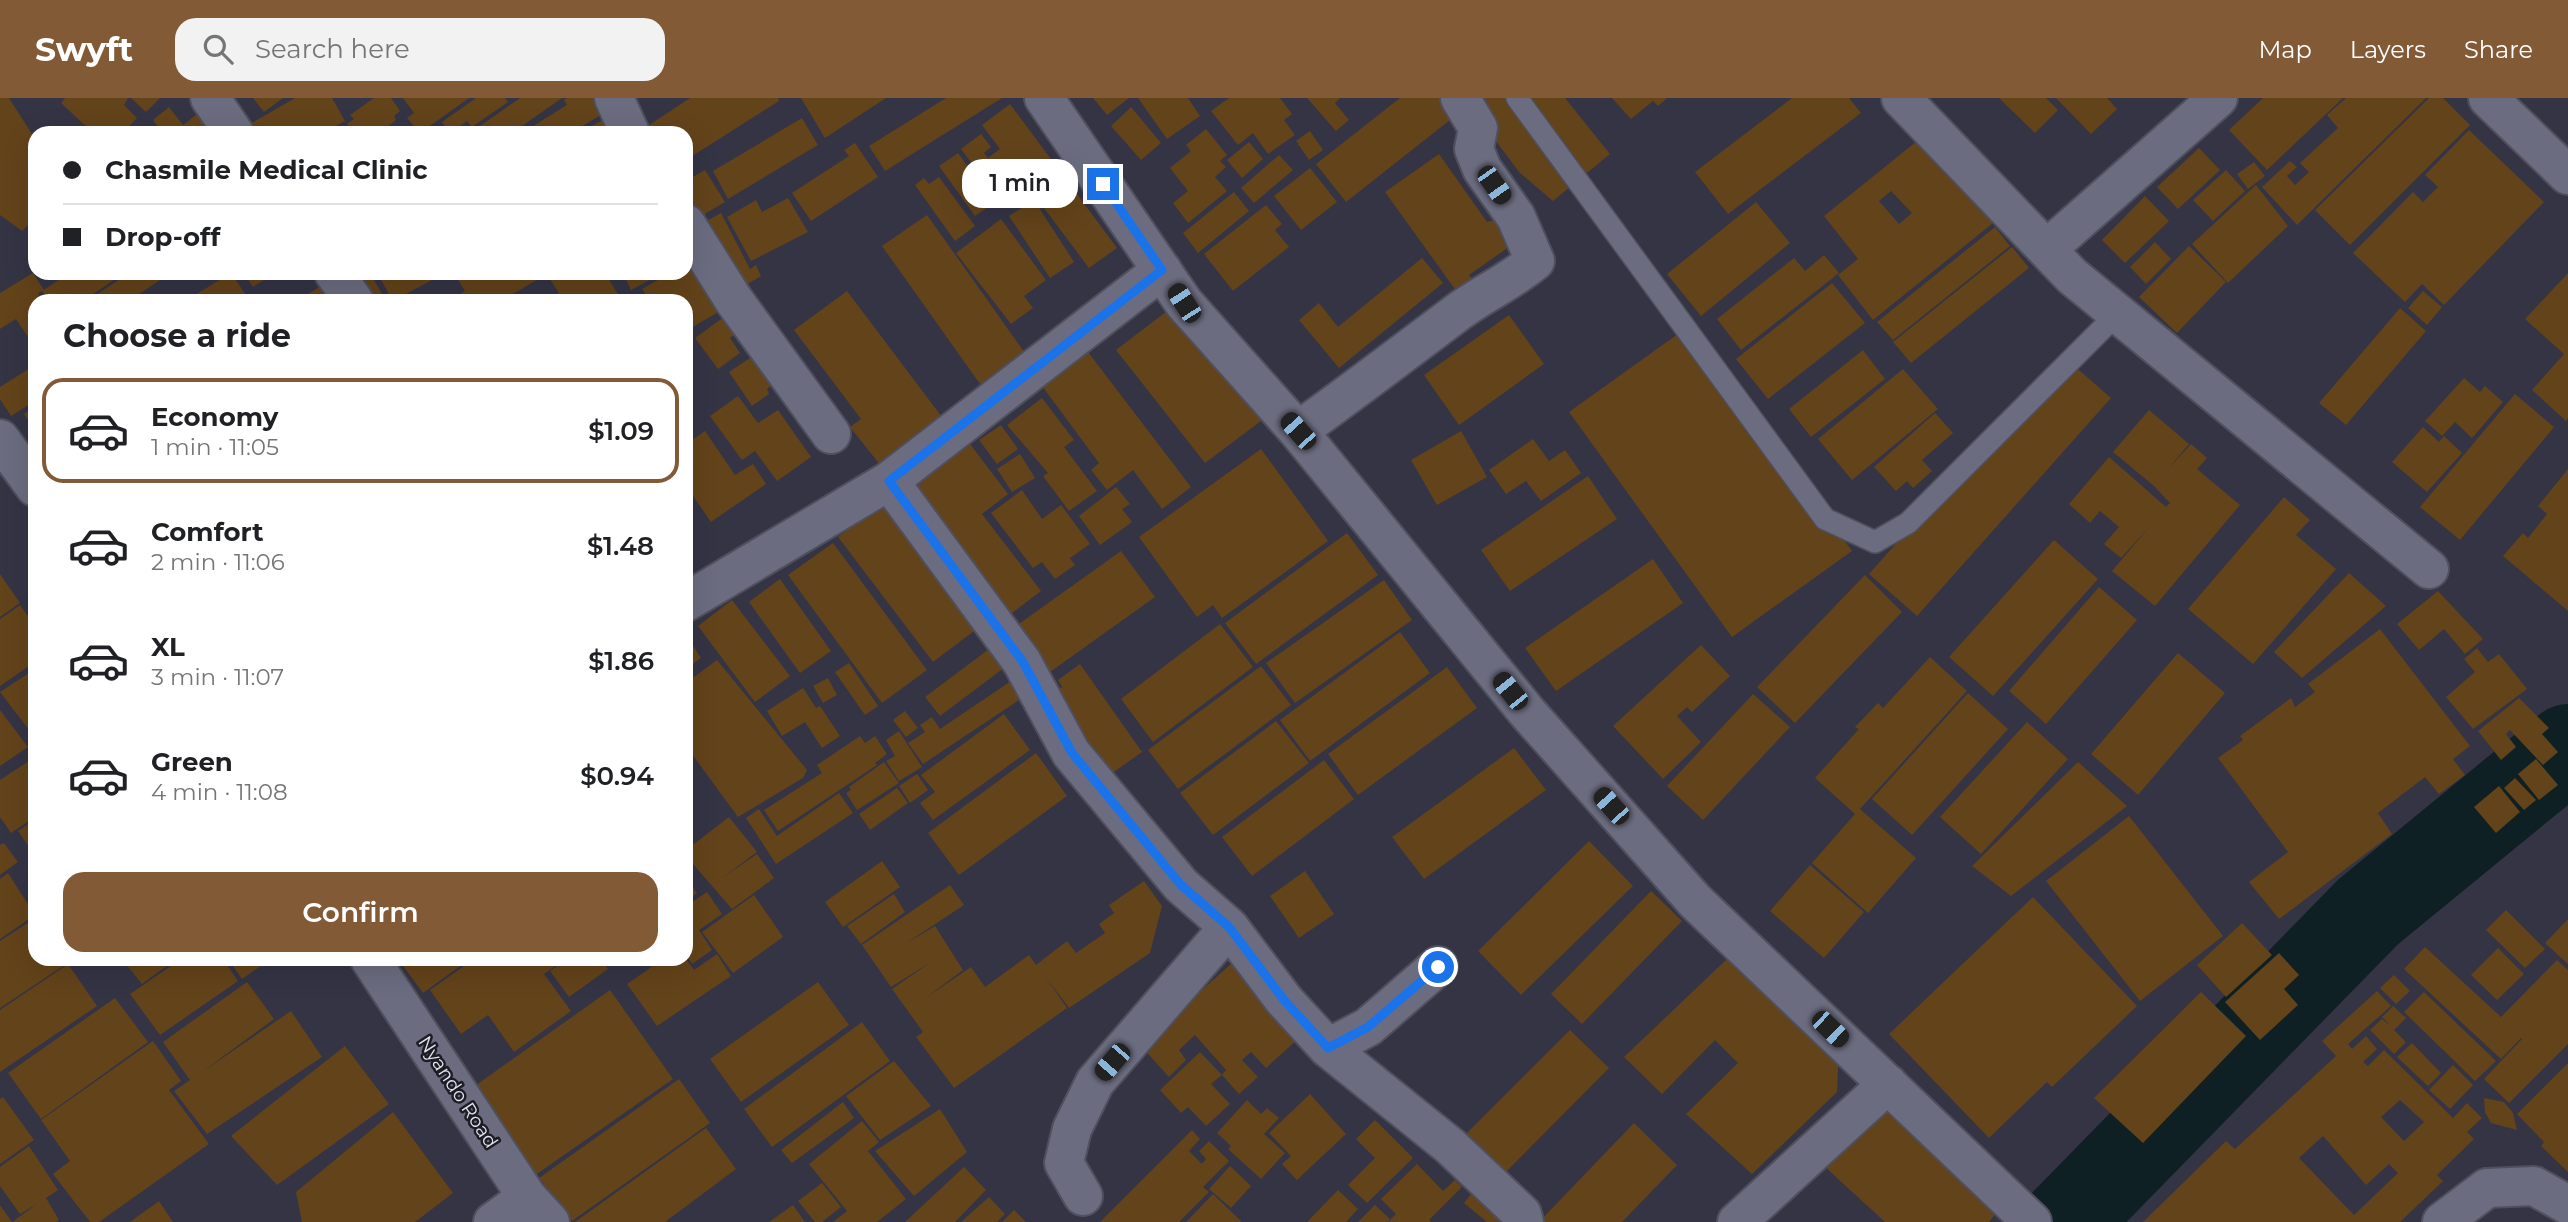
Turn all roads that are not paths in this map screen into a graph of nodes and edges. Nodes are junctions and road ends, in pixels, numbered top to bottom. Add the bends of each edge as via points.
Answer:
1 (210, 98) edge
2 (614, 98) edge
3 (1044, 98) edge
4 (1460, 98) edge
5 (1517, 98) edge
6 (1900, 98) edge
7 (2218, 98) edge
8 (2488, 98) edge
9 (229, 126) edge
10 (627, 126) edge
11 (2568, 175) edge
12 (693, 235) edge
13 (2047, 249) junction
14 (1162, 270) junction
15 (2118, 313) junction
16 (1298, 431) junction
17 (831, 434) dead end
18 (0, 439) edge
19 (28, 477) edge
20 (889, 481) junction
21 (2430, 569) dead end
22 (693, 598) edge
23 (1229, 927) junction
24 (375, 966) edge
25 (1438, 967) dead end
26 (1328, 1048) junction
27 (1888, 1084) junction
28 (1083, 1196) dead end
29 (2568, 1205) edge
30 (539, 1209) edge
31 (493, 1222) edge
32 (1524, 1222) edge
33 (1737, 1222) edge
34 (2032, 1222) edge
35 (2442, 1222) edge

1 - 9 street
2 - 10 street
3 - 14 street
4 - 16 street via 1478,128 1474,149 1482,169 1516,217 1535,261 1456,313
5 - 15 lane via 1825,519 1875,542 1908,523
6 - 13 street
7 - 13 street
8 - 11 street
12 - 17 street via 733,299
13 - 15 street
14 - 16 street via 1184,303
14 - 20 street
15 - 21 street
16 - 27 street via 1527,712 1695,901
18 - 19 street
20 - 22 street
20 - 23 street via 1023,662 1072,753 1181,885
23 - 26 street via 1284,1000
23 - 28 street via 1095,1082 1072,1129 1064,1163
24 - 30 street, Nyando Road
25 - 26 street via 1368,1027
26 - 32 street via 1450,1146 1522,1214
27 - 33 street
27 - 34 street
29 - 35 street via 2534,1186 2487,1188
30 - 31 street

